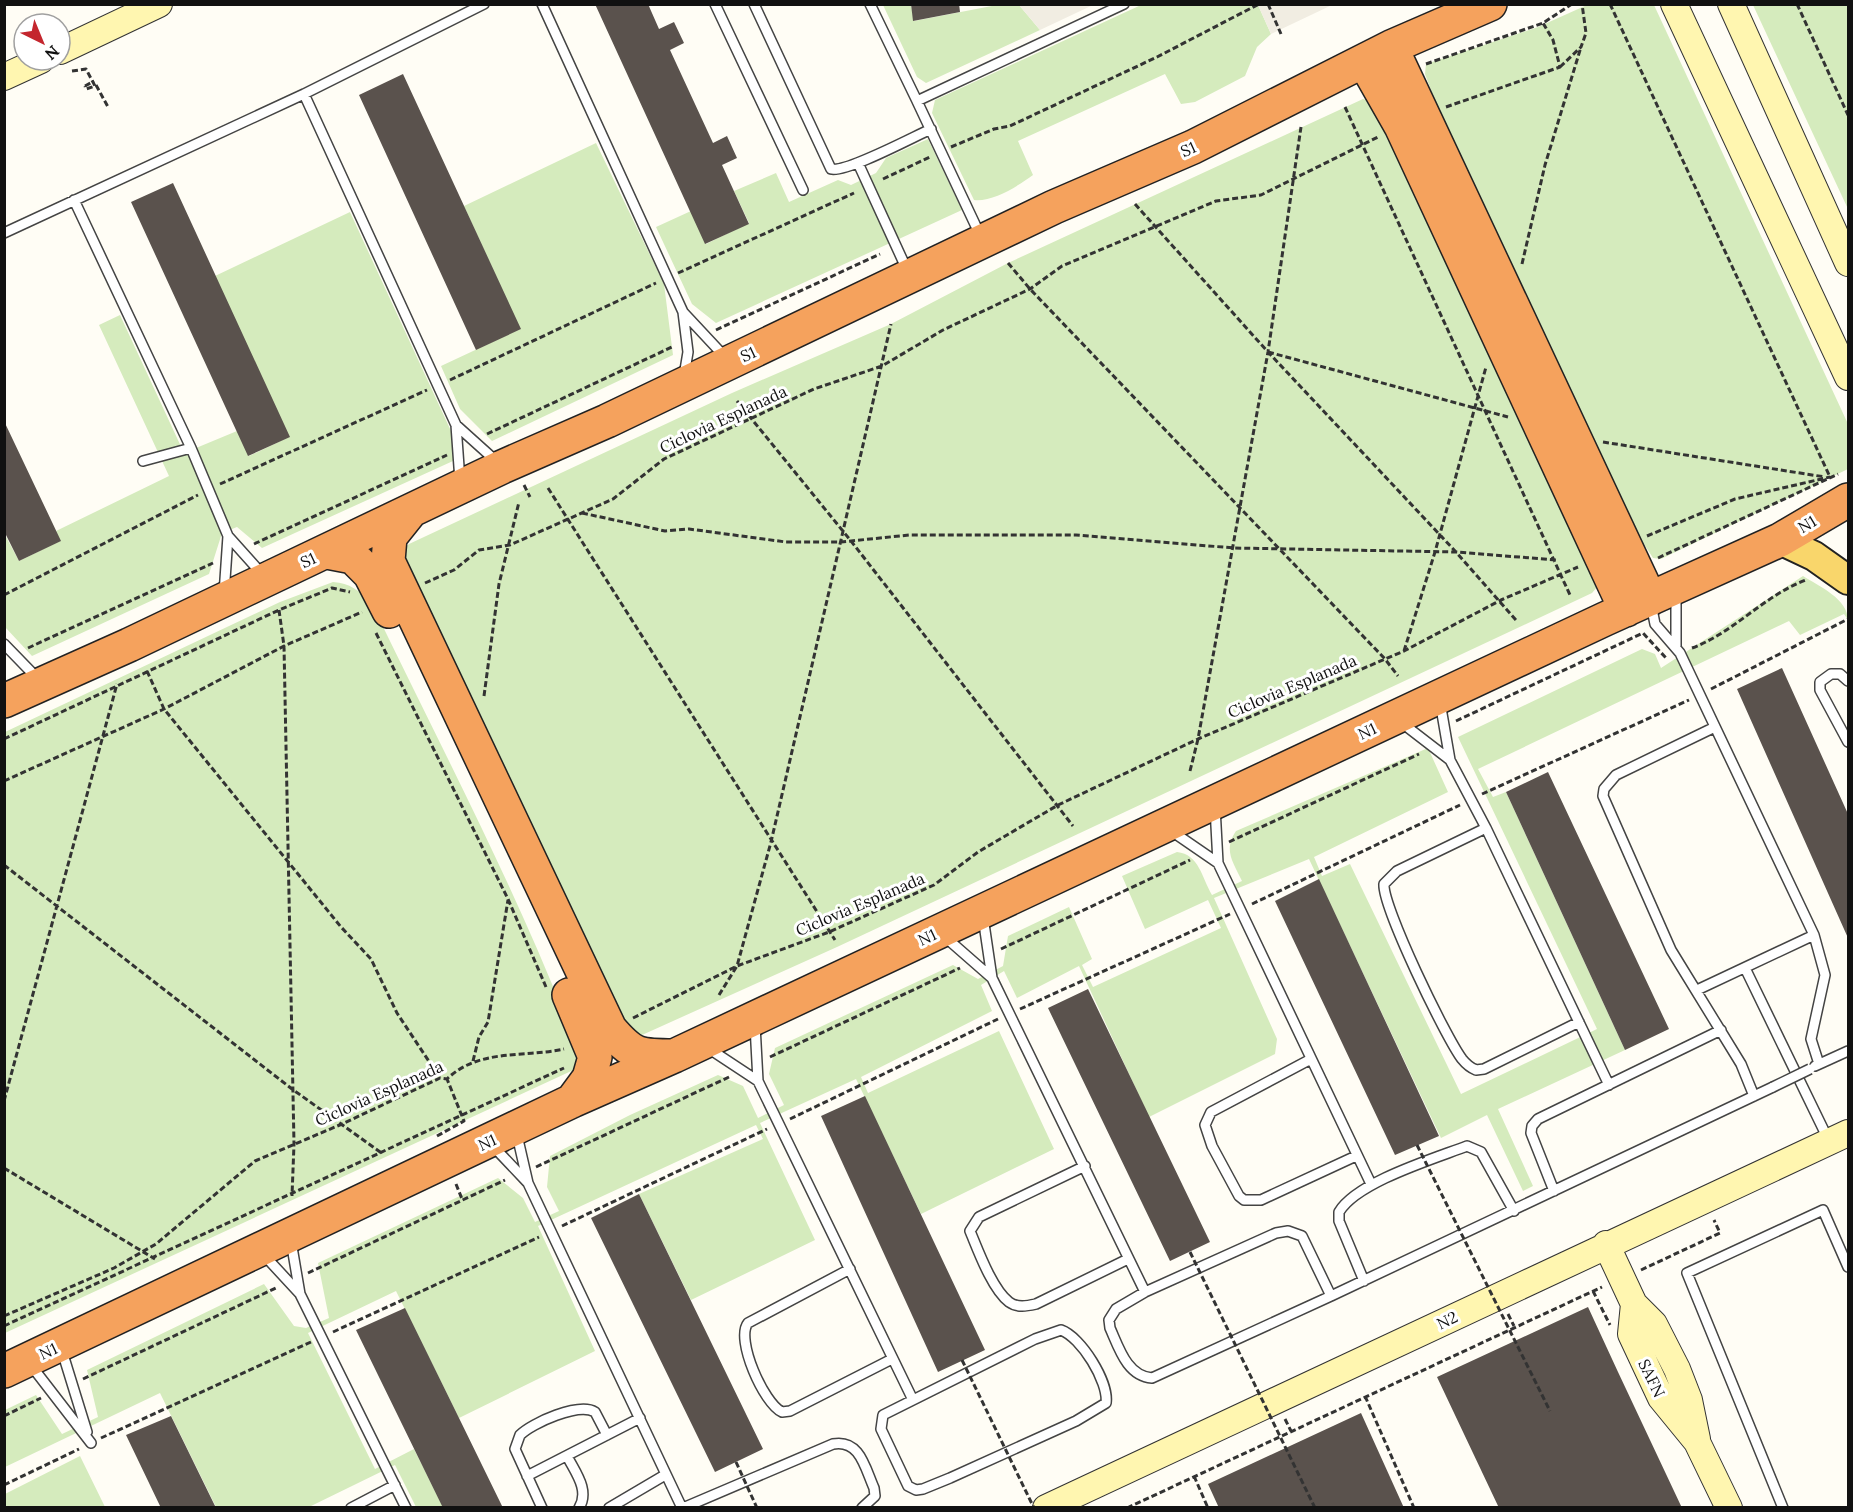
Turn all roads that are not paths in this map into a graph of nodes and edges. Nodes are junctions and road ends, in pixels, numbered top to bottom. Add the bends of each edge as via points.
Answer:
1 (159, 4) edge
2 (484, 4) edge
3 (542, 4) edge
4 (715, 4) edge
5 (754, 4) edge
6 (870, 4) edge
7 (1124, 4) edge
8 (1490, 4) edge
9 (1674, 4) edge
10 (1731, 4) edge
11 (72, 45) edge
12 (1378, 54) junction
13 (304, 94) junction
14 (917, 101) junction
15 (931, 129) junction
16 (858, 163) junction
17 (803, 190) dead end
18 (74, 200) junction
19 (4, 233) edge
20 (983, 242) junction
21 (1848, 263) edge
22 (910, 278) junction
23 (683, 312) junction
24 (730, 362) junction
25 (1848, 377) edge
26 (683, 385) junction
27 (456, 425) junction
28 (191, 448) junction
29 (142, 461) dead end
30 (502, 467) junction
31 (1839, 484) edge
32 (460, 488) junction
33 (410, 512) junction
34 (228, 536) junction
35 (1780, 540) junction
36 (327, 552) junction
37 (267, 580) junction
38 (1848, 580) edge
39 (1651, 599) junction
40 (223, 600) junction
41 (4, 644) edge
42 (1678, 650) junction
43 (1848, 681) edge
44 (42, 683) junction
45 (4, 701) edge
46 (1442, 712) junction
47 (1395, 718) junction
48 (1715, 727) junction
49 (1848, 742) edge
50 (1450, 760) junction
51 (1215, 801) junction
52 (1164, 825) junction
53 (1486, 828) junction
54 (1218, 863) junction
55 (982, 910) junction
56 (939, 932) junction
57 (1814, 934) junction
58 (1745, 968) junction
59 (992, 978) junction
60 (1697, 990) junction
61 (754, 1017) junction
62 (1579, 1022) junction
63 (1721, 1030) junction
64 (591, 1044) junction
65 (688, 1050) junction
66 (1848, 1050) edge
67 (1311, 1059) junction
68 (1819, 1064) junction
69 (758, 1081) junction
70 (1609, 1085) junction
71 (1754, 1096) junction
72 (572, 1101) junction
73 (502, 1135) junction
74 (1841, 1142) edge
75 (1356, 1156) junction
76 (1085, 1166) junction
77 (522, 1173) junction
78 (1371, 1184) junction
79 (1554, 1191) junction
80 (1514, 1211) junction
81 (290, 1234) junction
82 (1606, 1244) junction
83 (259, 1249) junction
84 (1128, 1259) junction
85 (1848, 1267) edge
86 (850, 1269) junction
87 (293, 1280) junction
88 (1364, 1281) junction
89 (1145, 1292) junction
90 (1331, 1296) junction
91 (61, 1345) junction
92 (892, 1359) junction
93 (15, 1366) edge
94 (912, 1398) junction
95 (640, 1419) junction
96 (607, 1435) junction
97 (567, 1456) junction
98 (665, 1474) junction
99 (527, 1476) junction
100 (395, 1485) junction
101 (351, 1508) edge
102 (406, 1508) edge
103 (542, 1508) edge
104 (579, 1508) edge
105 (609, 1508) edge
106 (683, 1508) edge
107 (862, 1508) edge
108 (1046, 1508) edge
109 (1729, 1508) edge
110 (1783, 1508) edge

1 - 11 main road
2 - 13 lane
3 - 23 lane
4 - 17 lane
5 - 16 lane via 831,168
6 - 14 lane
7 - 14 lane
8 - 12 highway, S1
9 - 25 main road
10 - 21 main road
12 - 20 highway, S1 via 1193,147
12 - 39 highway via 1401,126
13 - 18 lane
13 - 27 lane
14 - 15 lane
15 - 16 lane
15 - 20 lane
16 - 22 lane
18 - 19 lane
18 - 28 lane
20 - 22 highway, S1
22 - 24 highway, S1
23 - 24 lane
23 - 26 lane via 687,340
24 - 26 highway, S1
26 - 30 highway, S1
27 - 30 lane
27 - 32 lane
28 - 29 lane
28 - 34 lane
30 - 32 highway, S1
31 - 35 highway, N1
32 - 33 highway, S1
33 - 36 highway, S1
33 - 64 highway via 390,537 388,561
34 - 37 lane
34 - 40 lane
35 - 38 main road via 1814,556
35 - 39 highway, N1
36 - 37 highway, S1
36 - 64 highway via 353,557 370,574
37 - 40 highway, S1
39 - 42 lane
39 - 42 lane via 1655,624
39 - 46 highway, N1
40 - 44 highway, S1
41 - 44 lane
42 - 48 lane
43 - 49 lane via 1840,674 1831,674 1820,682 1820,690
44 - 45 highway, S1
46 - 47 highway, N1
46 - 50 lane
47 - 50 lane
47 - 51 highway, N1
48 - 57 lane
48 - 60 lane via 1616,775 1603,796 1671,951
50 - 53 lane
51 - 52 highway, N1
51 - 54 lane
52 - 54 lane
52 - 55 highway, N1
53 - 62 lane
53 - 62 lane via 1396,872 1384,884 1383,894 1394,922 1451,1042 1462,1059 1476,1070 1484,1069
54 - 67 lane
55 - 56 highway, N1
55 - 59 lane
56 - 59 lane
56 - 61 highway, N1
57 - 58 lane
57 - 68 lane via 1825,975 1811,1039
58 - 60 lane
58 - 74 lane
59 - 76 lane
60 - 63 lane
61 - 65 highway, N1
61 - 69 lane
62 - 70 lane
63 - 70 lane
63 - 71 lane
64 - 65 highway via 626,1048 645,1056
64 - 72 highway via 595,1058 589,1078
65 - 69 lane via 742,1070
65 - 72 highway, N1
66 - 68 lane
67 - 75 lane
67 - 75 lane via 1211,1112 1205,1125 1212,1146 1239,1196 1253,1201
68 - 71 lane, bridge
69 - 86 lane
70 - 79 lane via 1546,1114 1532,1126 1531,1133
71 - 79 lane
72 - 73 highway, N1
73 - 77 lane
73 - 77 lane
73 - 81 highway, N1
74 - 82 main road, N2
75 - 78 lane
76 - 84 lane
76 - 84 lane via 979,1217 970,1231 982,1260 1004,1297 1023,1307
77 - 95 lane
78 - 80 lane via 1467,1146 1481,1152
78 - 88 lane via 1339,1212 1339,1221
79 - 80 lane
80 - 88 lane
81 - 83 highway, N1
81 - 87 lane
82 - 108 main road, N2
82 - 109 main road, SAFN via 1643,1329 1661,1398 1679,1405
83 - 87 lane
83 - 91 highway, N1
84 - 89 lane
85 - 110 lane via 1823,1210 1687,1273
86 - 92 lane
86 - 92 lane via 748,1323 743,1339 755,1373 770,1404 782,1412
87 - 100 lane
88 - 90 lane
89 - 90 lane via 1288,1231 1302,1236
89 - 90 lane via 1116,1309 1109,1320 1132,1369 1144,1378 1152,1378
91 - 93 highway, N1
91 - 93 lane via 91,1443 54,1392
92 - 94 lane
94 - 94 lane via 883,1415 881,1429 904,1481 916,1490 1076,1421 1100,1409 1107,1397 1084,1348 1075,1337 1061,1330
95 - 96 lane
95 - 98 lane
96 - 97 lane
96 - 99 lane via 595,1412 580,1408 525,1430 515,1449
97 - 99 lane
97 - 104 lane via 583,1488
98 - 105 lane
98 - 106 lane
99 - 103 lane
100 - 101 lane
100 - 102 lane
106 - 107 lane via 844,1442 854,1447 874,1488 875,1496

